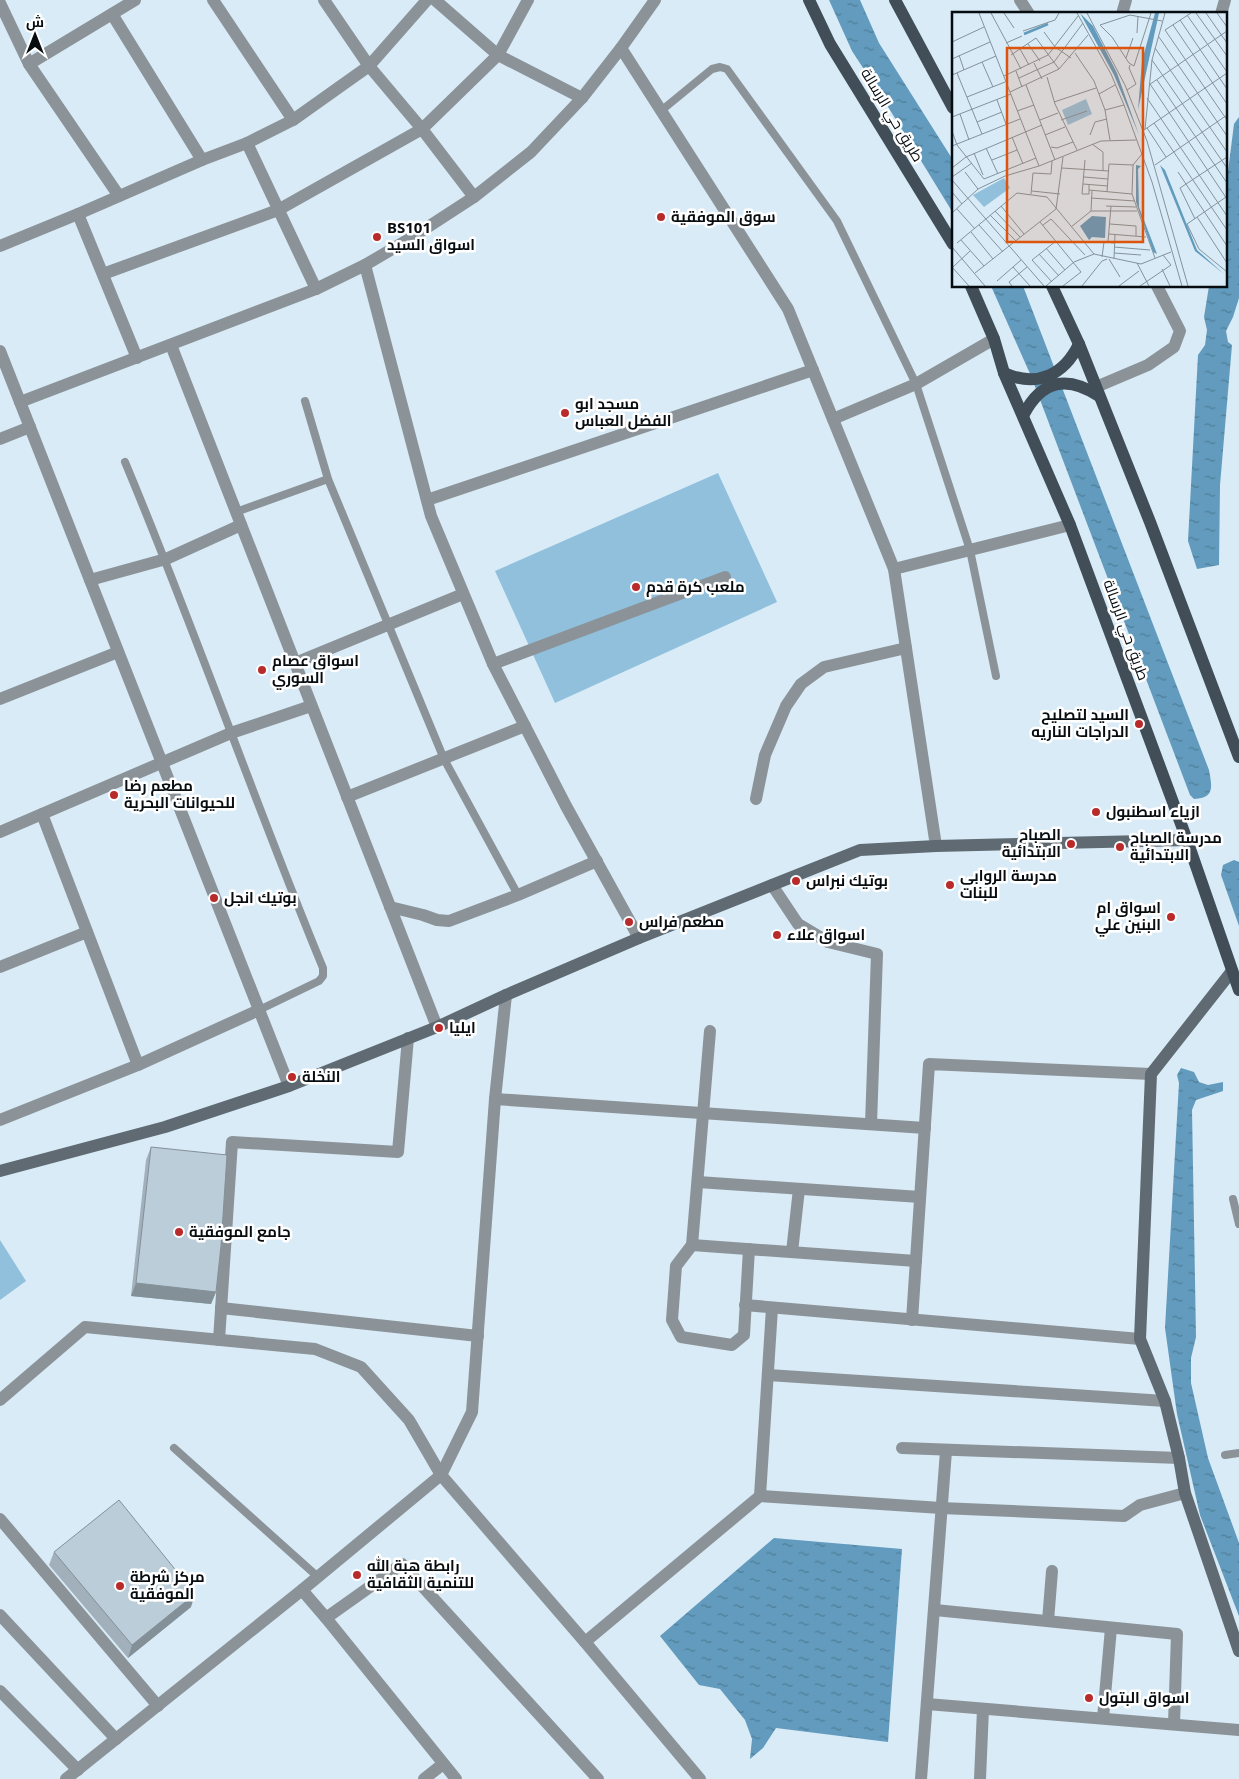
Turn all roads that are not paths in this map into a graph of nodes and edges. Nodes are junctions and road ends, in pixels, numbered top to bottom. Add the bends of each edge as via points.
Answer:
1 (135, 0) edge
2 (213, 0) edge
3 (324, 0) edge
4 (427, 0) edge
5 (435, 0) edge
6 (528, 0) edge
7 (655, 0) edge
8 (809, 0) edge
9 (895, 0) edge
10 (1020, 0) edge
11 (0, 3) edge
12 (1028, 12) edge
13 (112, 14) junction
14 (621, 48) junction
15 (498, 55) junction
16 (29, 64) junction
17 (369, 66) junction
18 (582, 98) junction
19 (952, 106) edge
20 (662, 110) junction
21 (293, 120) junction
22 (422, 129) junction
23 (247, 143) junction
24 (202, 160) junction
25 (119, 196) junction
26 (474, 197) junction
27 (278, 210) junction
28 (78, 214) junction
29 (952, 242) edge
30 (0, 246) edge
31 (366, 265) junction
32 (102, 274) junction
33 (972, 288) edge
34 (1053, 288) edge
35 (1158, 288) edge
36 (316, 290) junction
37 (994, 339) junction
38 (1079, 344) junction
39 (171, 345) junction
40 (0, 351) edge
41 (137, 358) junction
42 (813, 370) junction
43 (1004, 373) junction
44 (916, 384) junction
45 (1097, 391) junction
46 (305, 401) dead end
47 (20, 402) junction
48 (1026, 409) junction
49 (833, 419) junction
50 (30, 427) junction
51 (0, 439) edge
52 (125, 462) dead end
53 (328, 479) junction
54 (427, 500) junction
55 (236, 512) junction
56 (241, 525) junction
57 (1070, 525) junction
58 (970, 550) junction
59 (166, 559) junction
60 (894, 569) junction
61 (725, 577) dead end
62 (90, 580) junction
63 (463, 594) junction
64 (387, 625) junction
65 (906, 648) junction
66 (118, 652) junction
67 (295, 663) junction
68 (492, 664) junction
69 (996, 676) dead end
70 (0, 698) edge
71 (311, 706) junction
72 (525, 726) junction
73 (230, 733) junction
74 (1239, 757) edge
75 (444, 759) junction
76 (162, 762) junction
77 (347, 797) junction
78 (756, 798) dead end
79 (42, 814) junction
80 (1, 829) edge
81 (1187, 840) junction
82 (936, 846) junction
83 (597, 861) junction
84 (772, 885) junction
85 (518, 895) junction
86 (390, 907) junction
87 (87, 932) junction
88 (639, 938) junction
89 (0, 967) edge
90 (1232, 972) junction
91 (1239, 990) edge
92 (506, 995) junction
93 (259, 1010) junction
94 (437, 1027) junction
95 (710, 1031) dead end
96 (408, 1038) junction
97 (138, 1065) junction
98 (1151, 1074) junction
99 (289, 1086) junction
100 (495, 1099) junction
101 (704, 1113) junction
102 (0, 1120) edge
103 (871, 1124) junction
104 (924, 1128) junction
105 (0, 1171) edge
106 (698, 1182) junction
107 (799, 1189) junction
108 (920, 1197) junction
109 (1233, 1199) dead end
110 (1239, 1224) edge
111 (692, 1245) junction
112 (749, 1249) junction
113 (792, 1252) junction
114 (916, 1261) junction
115 (745, 1305) junction
116 (221, 1308) junction
117 (772, 1308) junction
118 (912, 1320) junction
119 (478, 1336) junction
120 (1140, 1339) junction
121 (219, 1340) junction
122 (768, 1375) junction
123 (0, 1400) edge
124 (1165, 1401) junction
125 (174, 1448) dead end
126 (902, 1448) dead end
127 (946, 1451) junction
128 (1239, 1453) edge
129 (1226, 1455) dead end
130 (1179, 1458) junction
131 (441, 1475) junction
132 (1185, 1493) junction
133 (760, 1496) junction
134 (942, 1508) junction
135 (0, 1519) edge
136 (1052, 1572) dead end
137 (318, 1577) junction
138 (302, 1590) junction
139 (935, 1610) junction
140 (0, 1615) edge
141 (326, 1618) junction
142 (1048, 1621) junction
143 (1112, 1628) junction
144 (585, 1642) junction
145 (1239, 1651) edge
146 (0, 1691) edge
147 (927, 1704) junction
148 (158, 1706) junction
149 (984, 1709) junction
150 (1103, 1718) junction
151 (1174, 1724) junction
152 (1239, 1730) edge
153 (116, 1739) junction
154 (444, 1764) junction
155 (78, 1770) junction
156 (66, 1779) edge
157 (424, 1779) edge
158 (456, 1779) edge
159 (598, 1779) edge
160 (700, 1779) edge
161 (921, 1779) edge
162 (980, 1779) edge

1 - 13 street
2 - 21 street
3 - 17 street
4 - 17 street
5 - 15 street
6 - 15 street
7 - 14 street
8 - 29 main road, طريق حي الرسالة via 830,44
9 - 19 main road
10 - 12 street
11 - 16 street
13 - 16 street
13 - 24 street
14 - 18 street
14 - 20 street
15 - 18 street
15 - 22 street
16 - 25 street
17 - 21 street
17 - 22 street
18 - 26 street via 531,152
20 - 42 street via 788,309
20 - 44 lane via 712,69 727,69 837,221
21 - 23 street
22 - 26 street
22 - 27 street
23 - 24 street
23 - 27 street
24 - 25 street
25 - 28 street
26 - 31 street
27 - 32 street
27 - 36 street
28 - 30 street
28 - 32 street
31 - 36 street
31 - 54 street
32 - 41 street
33 - 37 main road, طريق حي الرسالة
34 - 38 main road
35 - 45 street via 1180,331 1174,347 1148,365
36 - 39 street
37 - 43 main road, طريق حي الرسالة
37 - 44 street
38 - 43 main road via 1060,369 1046,376 1031,380
38 - 45 main road
39 - 41 street
39 - 55 street
40 - 47 street
41 - 47 street
42 - 49 street
42 - 54 street
43 - 48 main road, طريق حي الرسالة
44 - 49 street
44 - 58 lane
45 - 48 main road via 1065,383 1051,386 1039,393
45 - 74 main road
46 - 53 lane
47 - 50 street
48 - 57 main road, طريق حي الرسالة
49 - 60 street
50 - 51 street
50 - 62 street
52 - 59 lane
53 - 55 lane
53 - 64 lane
54 - 63 street
55 - 56 street
56 - 59 street
56 - 67 street
57 - 58 street
57 - 81 main road, طريق حي الرسالة
58 - 60 street
58 - 69 lane
59 - 62 street
59 - 73 lane
60 - 65 street
61 - 68 street
62 - 66 street
63 - 64 street
63 - 68 street
64 - 67 street
64 - 75 lane
65 - 78 street via 824,667 801,684 786,706 765,755
65 - 82 street
66 - 70 street
66 - 76 street
67 - 71 street
68 - 72 street
71 - 73 street
71 - 77 street
72 - 75 street
72 - 83 street
73 - 76 street
73 - 93 lane via 322,968 319,981
75 - 77 street
75 - 85 lane
76 - 79 street
76 - 93 street
77 - 86 street
79 - 80 street
79 - 87 street
81 - 82 street
81 - 90 main road, طريق حي الرسالة
82 - 84 street via 860,850
83 - 85 street
83 - 88 street
84 - 88 street
84 - 103 street via 798,924 828,942 878,954
85 - 86 street via 449,921
86 - 94 street
87 - 89 street
87 - 97 street
88 - 92 street
90 - 91 main road, طريق حي الرسالة
90 - 98 street
92 - 94 street
92 - 100 street
93 - 97 street
93 - 99 street
94 - 96 street
95 - 101 street
96 - 99 street
96 - 116 street via 398,1152 232,1142
97 - 102 street
98 - 104 street via 929,1064
98 - 120 street
99 - 105 street via 165,1127
100 - 101 street
100 - 119 street
101 - 103 street
101 - 106 street
103 - 104 street
104 - 108 street
106 - 107 street
106 - 111 street
107 - 108 street
107 - 113 street
108 - 114 street
109 - 110 lane
111 - 112 street
111 - 115 street via 676,1266 672,1320 681,1337 732,1345 744,1335
112 - 113 street
112 - 115 street
113 - 114 street
114 - 118 street
115 - 117 street
116 - 119 street
116 - 121 street
117 - 118 street
117 - 122 street
118 - 120 street
119 - 131 street via 472,1412
120 - 124 street
121 - 123 street via 85,1327
121 - 131 street via 315,1349 361,1367 410,1420
122 - 124 street
122 - 133 street
124 - 130 street
125 - 137 lane
126 - 127 street
127 - 130 street
127 - 134 street
128 - 129 lane
130 - 132 street
131 - 137 street
131 - 144 street
132 - 134 street via 1140,1505 1124,1516
132 - 145 street
133 - 134 street
133 - 144 street
134 - 139 street
135 - 148 street
136 - 142 street
137 - 138 street
138 - 141 street
138 - 148 street
139 - 142 street
139 - 147 street
140 - 153 street
141 - 154 street
141 - 159 street via 402,1564
142 - 143 street
143 - 150 street
143 - 151 street via 1177,1634
144 - 160 street
146 - 155 street
147 - 149 street
147 - 161 street
148 - 153 street
149 - 150 street
149 - 162 street
150 - 151 street
151 - 152 street
153 - 155 street
154 - 157 street
154 - 158 street
155 - 156 street

